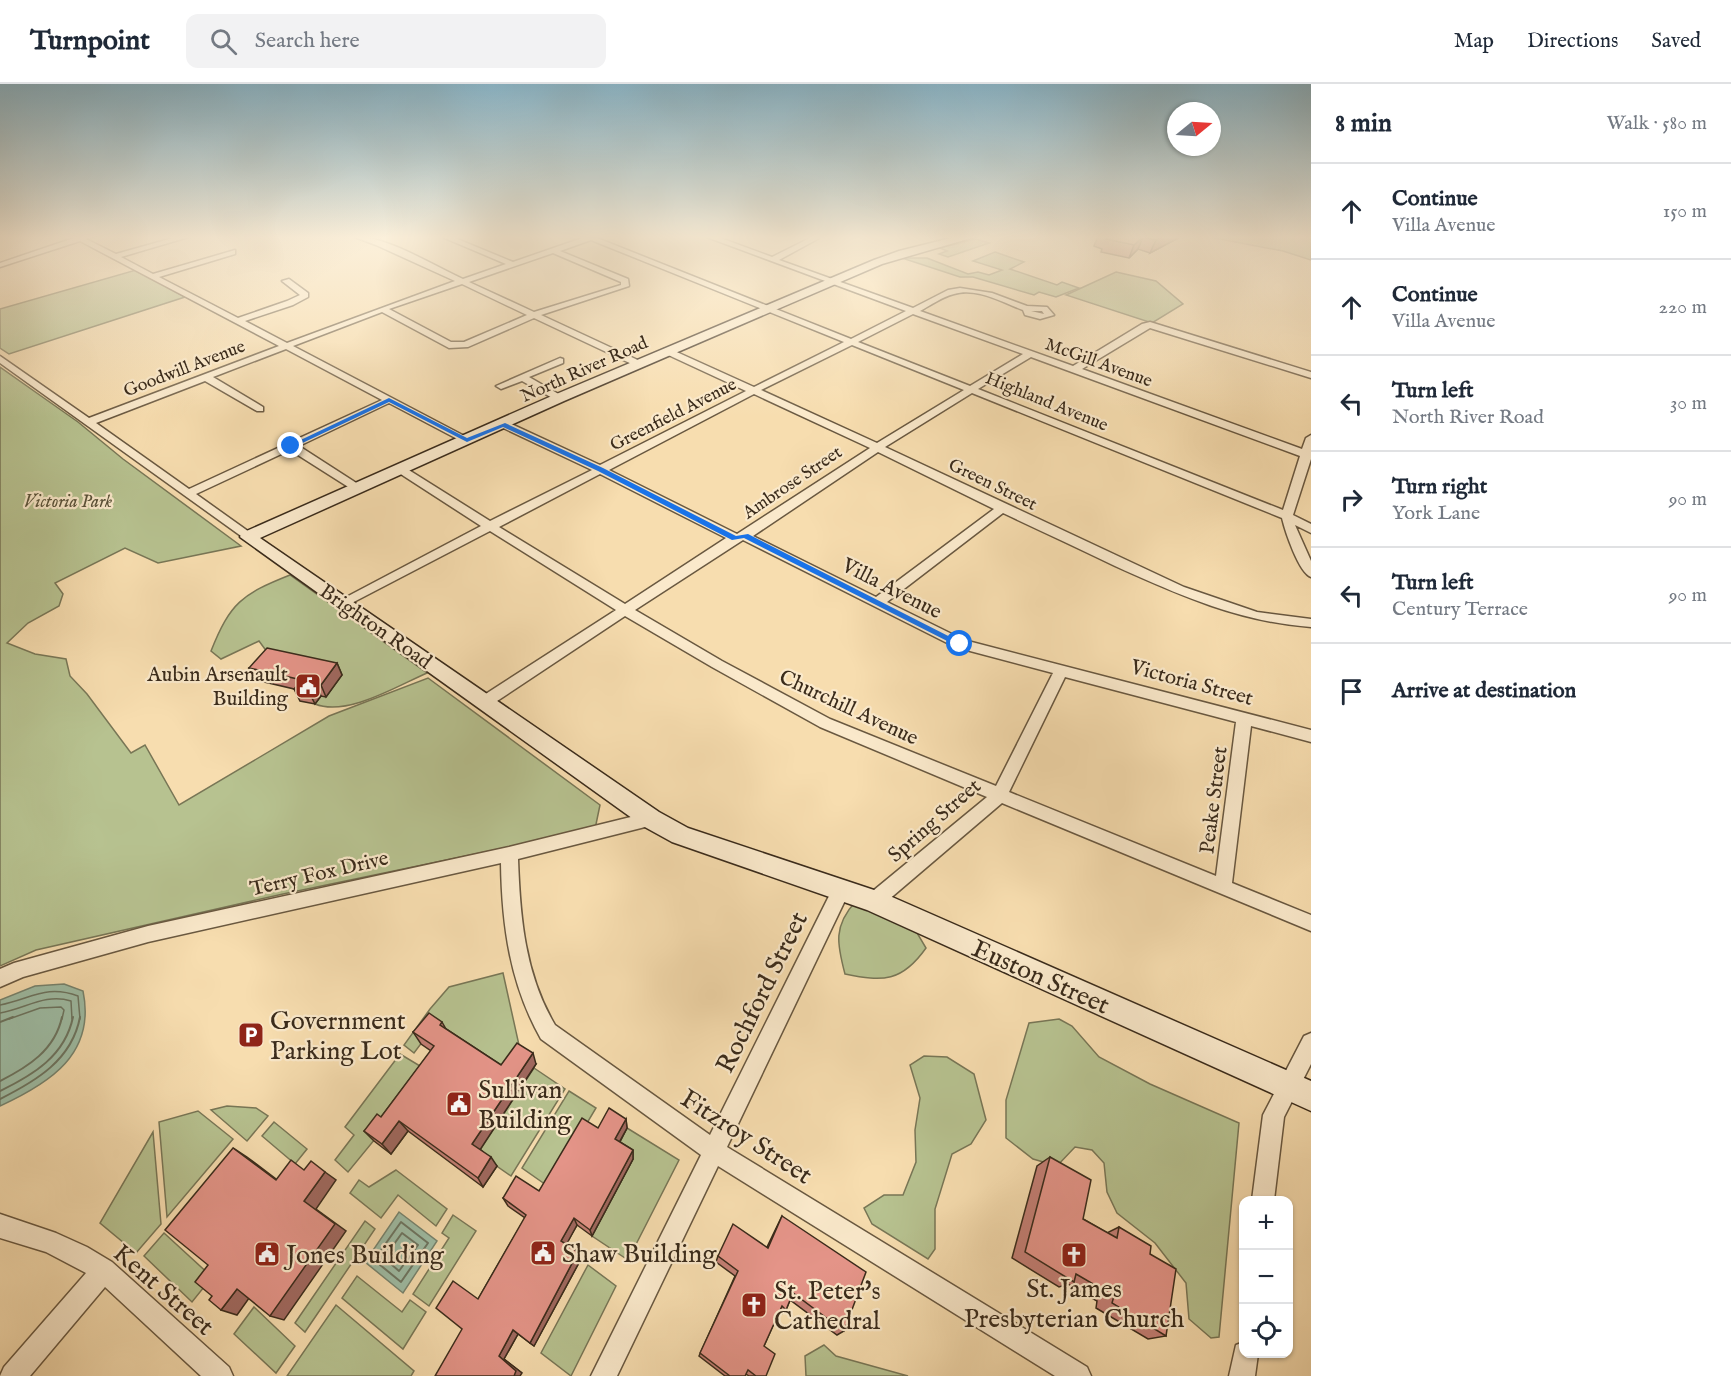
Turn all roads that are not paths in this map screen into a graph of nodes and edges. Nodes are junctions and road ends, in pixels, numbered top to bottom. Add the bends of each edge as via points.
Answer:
1 (190, 296) edge
2 (303, 296) edge
3 (419, 296) edge
4 (492, 296) edge
5 (593, 296) edge
6 (738, 296) edge
7 (797, 296) edge
8 (869, 296) edge
9 (942, 296) edge
10 (989, 296) edge
11 (767, 308) junction
12 (1026, 308) dead end
13 (382, 309) junction
14 (912, 311) junction
15 (534, 315) junction
16 (236, 321) junction
17 (850, 343) junction
18 (287, 347) junction
19 (668, 351) junction
20 (1029, 354) junction
21 (0, 359) edge
22 (560, 361) dead end
23 (639, 364) junction
24 (1074, 370) junction
25 (1311, 375) edge
26 (522, 377) junction
27 (207, 378) junction
28 (501, 386) dead end
29 (971, 390) junction
30 (753, 391) junction
31 (559, 398) junction
32 (389, 400) junction
33 (260, 409) dead end
34 (88, 422) junction
35 (503, 424) junction
36 (1311, 438) edge
37 (467, 440) junction
38 (291, 446) junction
39 (877, 448) junction
40 (1308, 455) edge
41 (400, 469) junction
42 (601, 470) junction
43 (357, 488) junction
44 (188, 494) junction
45 (1001, 509) junction
46 (1287, 516) junction
47 (490, 526) junction
48 (1311, 529) edge
49 (248, 537) junction
50 (740, 537) junction
51 (1309, 565) edge
52 (878, 602) junction
53 (341, 603) junction
54 (626, 609) junction
55 (1311, 623) edge
56 (1062, 669) junction
57 (486, 701) junction
58 (1244, 718) junction
59 (1311, 736) edge
60 (999, 796) junction
61 (651, 819) junction
62 (509, 854) junction
63 (768, 865) joint
64 (1223, 888) junction
65 (841, 890) junction
66 (874, 901) junction
67 (1311, 923) edge
68 (0, 978) edge
69 (1311, 1043) edge
70 (1300, 1091) edge
71 (714, 1151) junction
72 (1264, 1196) edge
73 (0, 1226) edge
74 (104, 1270) junction
75 (1244, 1358) edge
76 (13, 1376) edge
77 (220, 1376) edge
78 (604, 1376) edge
79 (1078, 1376) edge
80 (1242, 1376) edge

1 - 16 street
2 - 16 street
3 - 13 street, Goodwill Avenue
4 - 15 street
5 - 15 street
6 - 11 street, Highland Avenue
7 - 11 main road, North River Road
8 - 14 street, McGill Avenue
9 - 14 street, Greenfield Avenue
10 - 12 street, Greenfield Avenue
11 - 17 street, Highland Avenue
11 - 19 main road, North River Road
13 - 15 street via 456,346
13 - 18 street, Goodwill Avenue
14 - 17 street, Greenfield Avenue
14 - 20 street, McGill Avenue
15 - 23 street
16 - 18 street
17 - 29 street, Highland Avenue
17 - 30 street, Greenfield Avenue
18 - 27 street, Goodwill Avenue
18 - 32 street
19 - 23 main road, North River Road
19 - 30 street, Green Street
20 - 24 street, McGill Avenue
20 - 29 street, Ambrose Street
21 - 34 street, Brighton Road
22 - 26 street
23 - 31 main road, North River Road
24 - 25 street via 1150,325
24 - 40 street, McGill Avenue
26 - 28 street
26 - 31 street
27 - 33 street
27 - 34 street, Goodwill Avenue
29 - 39 street, Ambrose Street
29 - 46 street, Highland Avenue
30 - 39 street, Green Street
30 - 42 street, Greenfield Avenue
31 - 35 main road, North River Road
32 - 37 street
32 - 38 street
34 - 44 street, Brighton Road
35 - 37 main road, North River Road
35 - 42 street, Villa Avenue
36 - 40 street
37 - 41 main road, North River Road
38 - 43 street
38 - 44 street
39 - 45 street, Green Street
39 - 50 street, Ambrose Street
40 - 46 street
41 - 43 main road, North River Road
41 - 47 street, Churchill Avenue
42 - 47 street, Greenfield Avenue
42 - 50 street, Villa Avenue
43 - 49 main road, North River Road
44 - 49 street, Brighton Road
45 - 52 street
45 - 55 street, Green Street via 1197,598 1244,614
46 - 48 street, Highland Avenue
46 - 51 street
47 - 53 street, Greenfield Avenue
47 - 54 street, Churchill Avenue
49 - 53 main road, Brighton Road
50 - 52 street, Villa Avenue
50 - 54 street, Ambrose Street
52 - 56 street, Villa Avenue via 960,644
53 - 57 main road, Brighton Road
54 - 57 street, Ambrose Street
54 - 60 street, Churchill Avenue via 825,723
56 - 58 street, Victoria Street
56 - 60 street, Spring Street
57 - 61 main road, Brighton Road
58 - 59 street, Victoria Street
58 - 64 street, Peake Street
60 - 64 street, Churchill Avenue
60 - 66 street, Spring Street
61 - 62 street, Terry Fox Drive
61 - 63 main road, Brighton Road via 680,835
62 - 68 street, Terry Fox Drive via 148,934
62 - 71 street, Fitzroy Street via 518,962 548,1032
63 - 65 main road, Euston Street
64 - 67 street, Churchill Avenue
65 - 66 main road, Euston Street
65 - 71 street, Rochford Street
66 - 70 main road, Euston Street
69 - 70 street
70 - 72 street via 1274,1115
71 - 78 street, Rochford Street
71 - 79 street, Fitzroy Street
73 - 74 street, Kent Street via 48,1241
74 - 76 street
74 - 77 street, Kent Street
75 - 80 street

